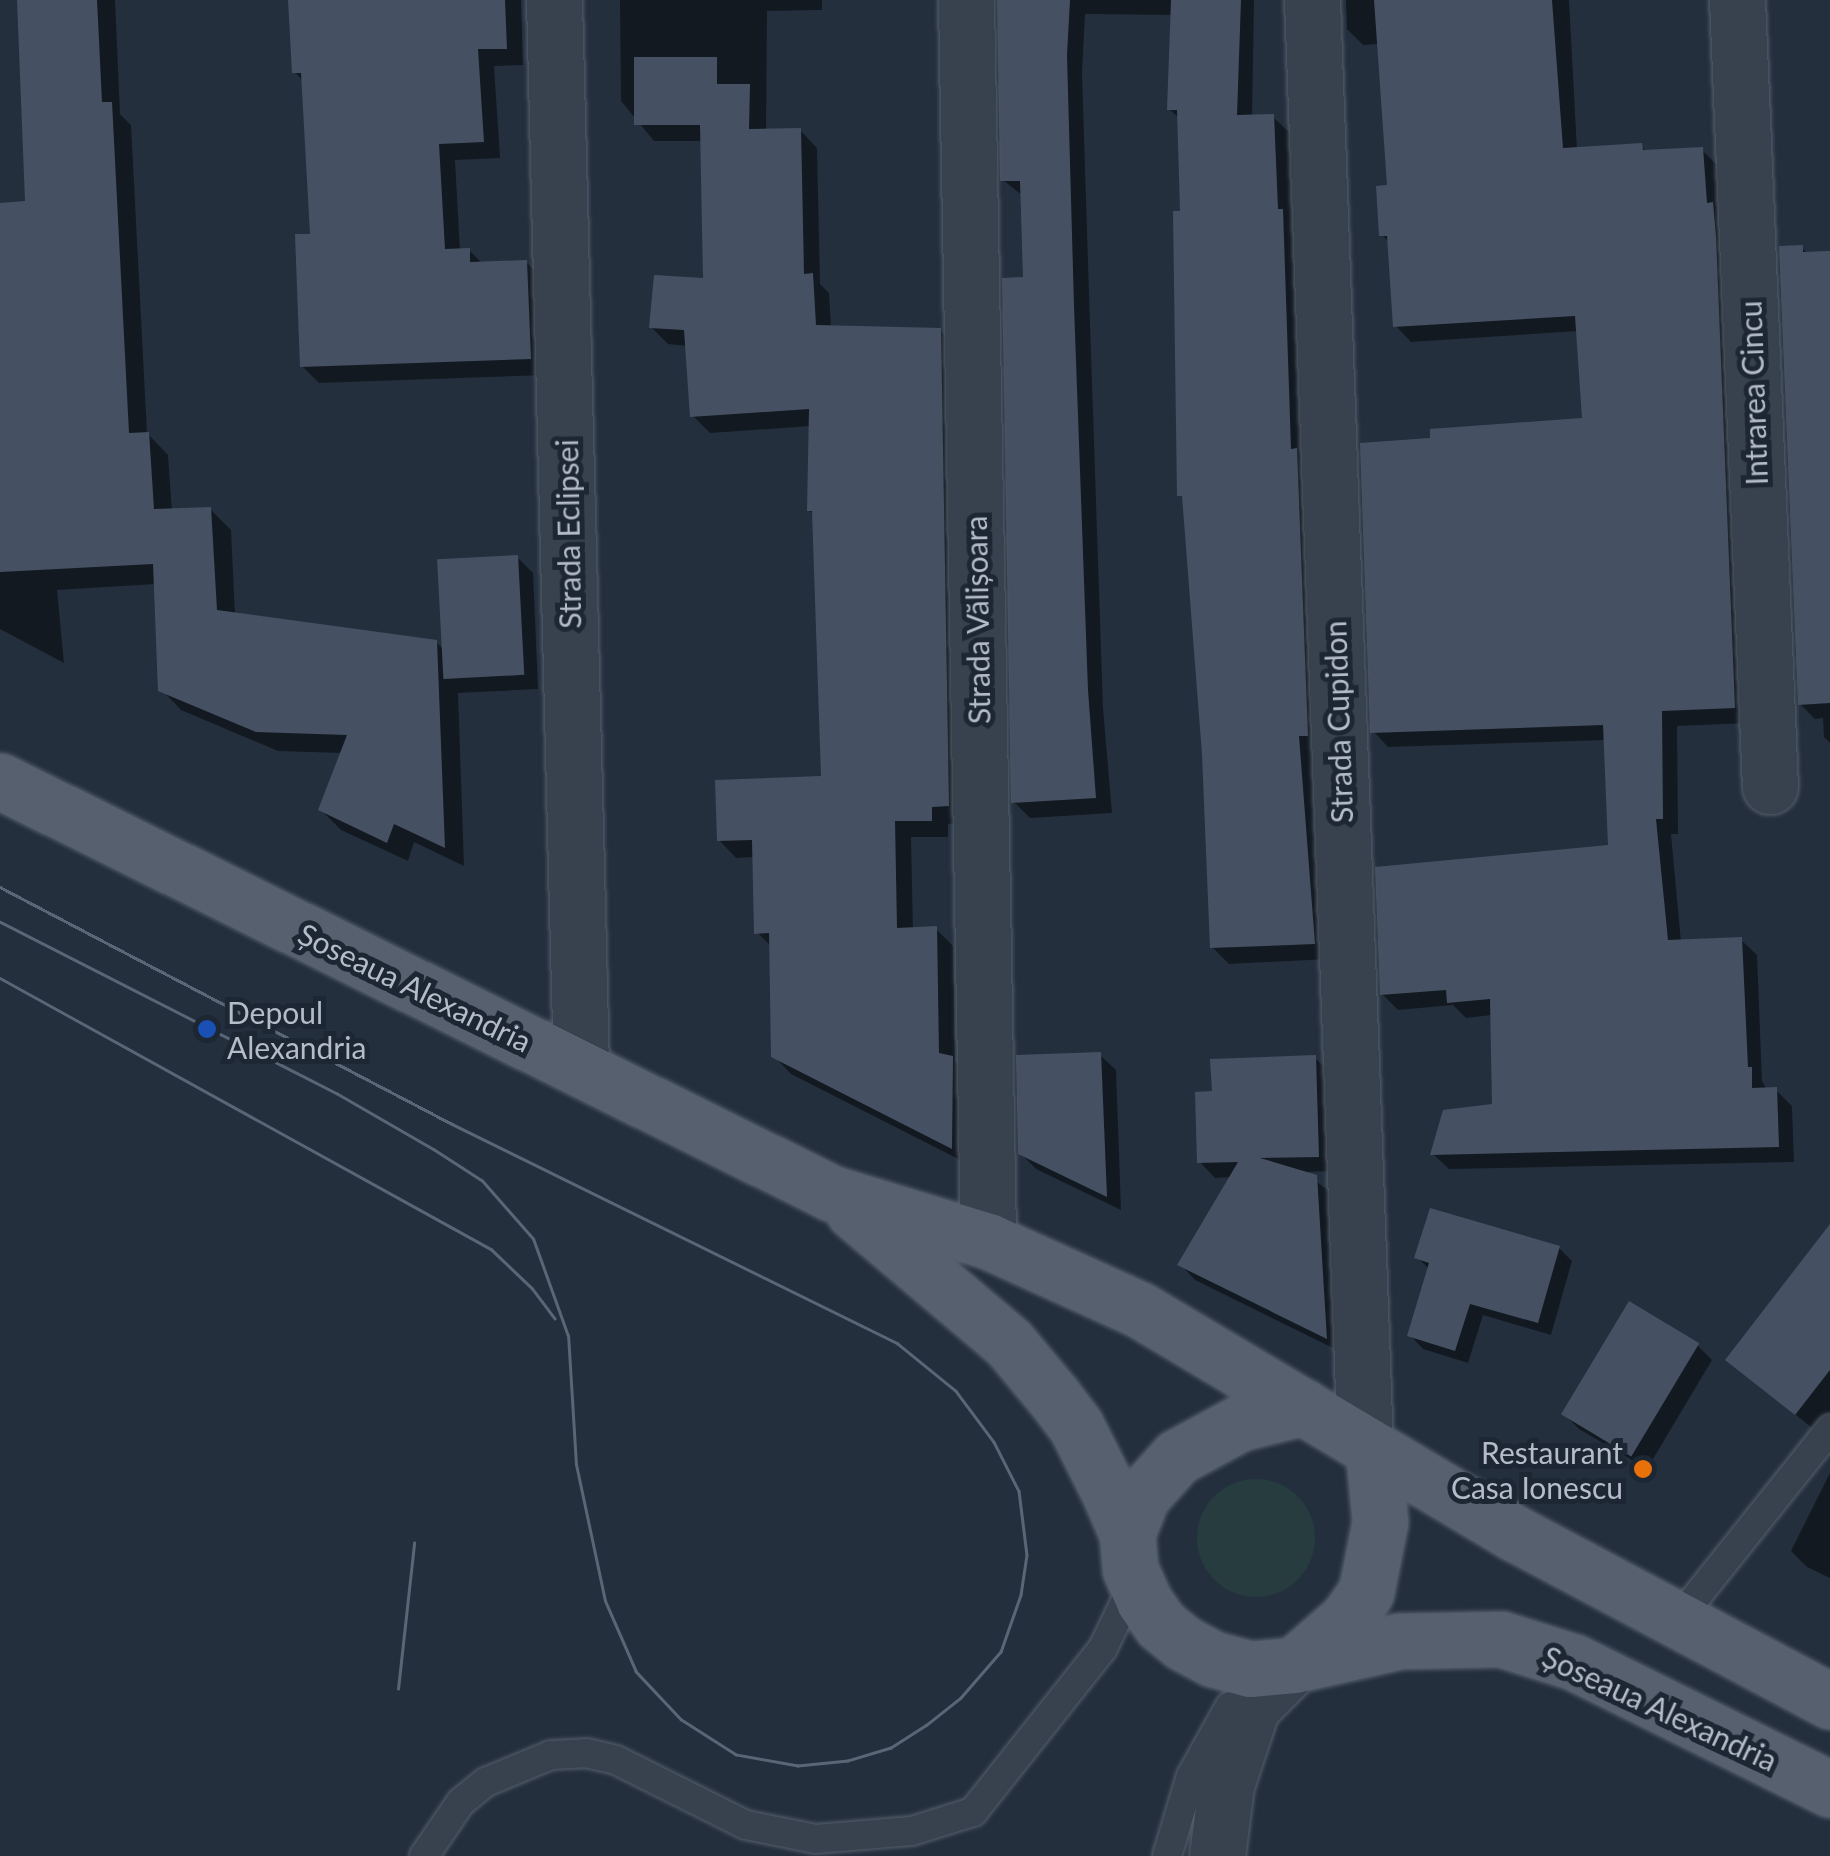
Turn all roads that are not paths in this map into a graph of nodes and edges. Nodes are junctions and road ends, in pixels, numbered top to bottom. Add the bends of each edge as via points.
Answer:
1 (554, 0) edge
2 (966, 0) edge
3 (1312, 0) edge
4 (1736, 0) edge
5 (0, 780) edge
6 (1770, 786) dead end
7 (581, 1069) junction
8 (831, 1193) junction
9 (988, 1241) junction
10 (1304, 1407) junction
11 (1830, 1428) edge
12 (1369, 1446) junction
13 (1128, 1552) junction
14 (1677, 1621) junction
15 (1272, 1667) junction
16 (1830, 1701) edge
17 (1830, 1789) edge
18 (424, 1856) edge
19 (1167, 1856) edge
20 (1217, 1856) edge

1 - 7 street, Strada Eclipsei
2 - 9 street, Strada Vălișoara
3 - 12 street, Strada Cupidon
4 - 6 street, Intrarea Cincu
5 - 7 main road, Șoseaua Alexandria
7 - 8 main road, Șoseaua Alexandria
8 - 9 main road, Șoseaua Alexandria
8 - 13 main road, Șoseaua Alexandria via 1009,1343 1076,1426
9 - 10 main road, Șoseaua Alexandria via 1140,1310
10 - 12 main road, Șoseaua Alexandria
10 - 13 main road via 1240,1423 1177,1457 1142,1496
11 - 14 lane
12 - 14 main road, Șoseaua Alexandria
12 - 15 main road via 1380,1522 1366,1592 1322,1645
13 - 15 main road, Șoseaua Alexandria via 1161,1625 1214,1659
13 - 18 lane via 1127,1598 1103,1648 973,1812 912,1831 816,1839 746,1825 616,1760 568,1754 517,1766 486,1782 461,1802
14 - 16 main road, Șoseaua Alexandria
15 - 17 main road, Șoseaua Alexandria via 1400,1641 1501,1638 1574,1662
15 - 19 lane via 1192,1776
15 - 20 street via 1226,1785

